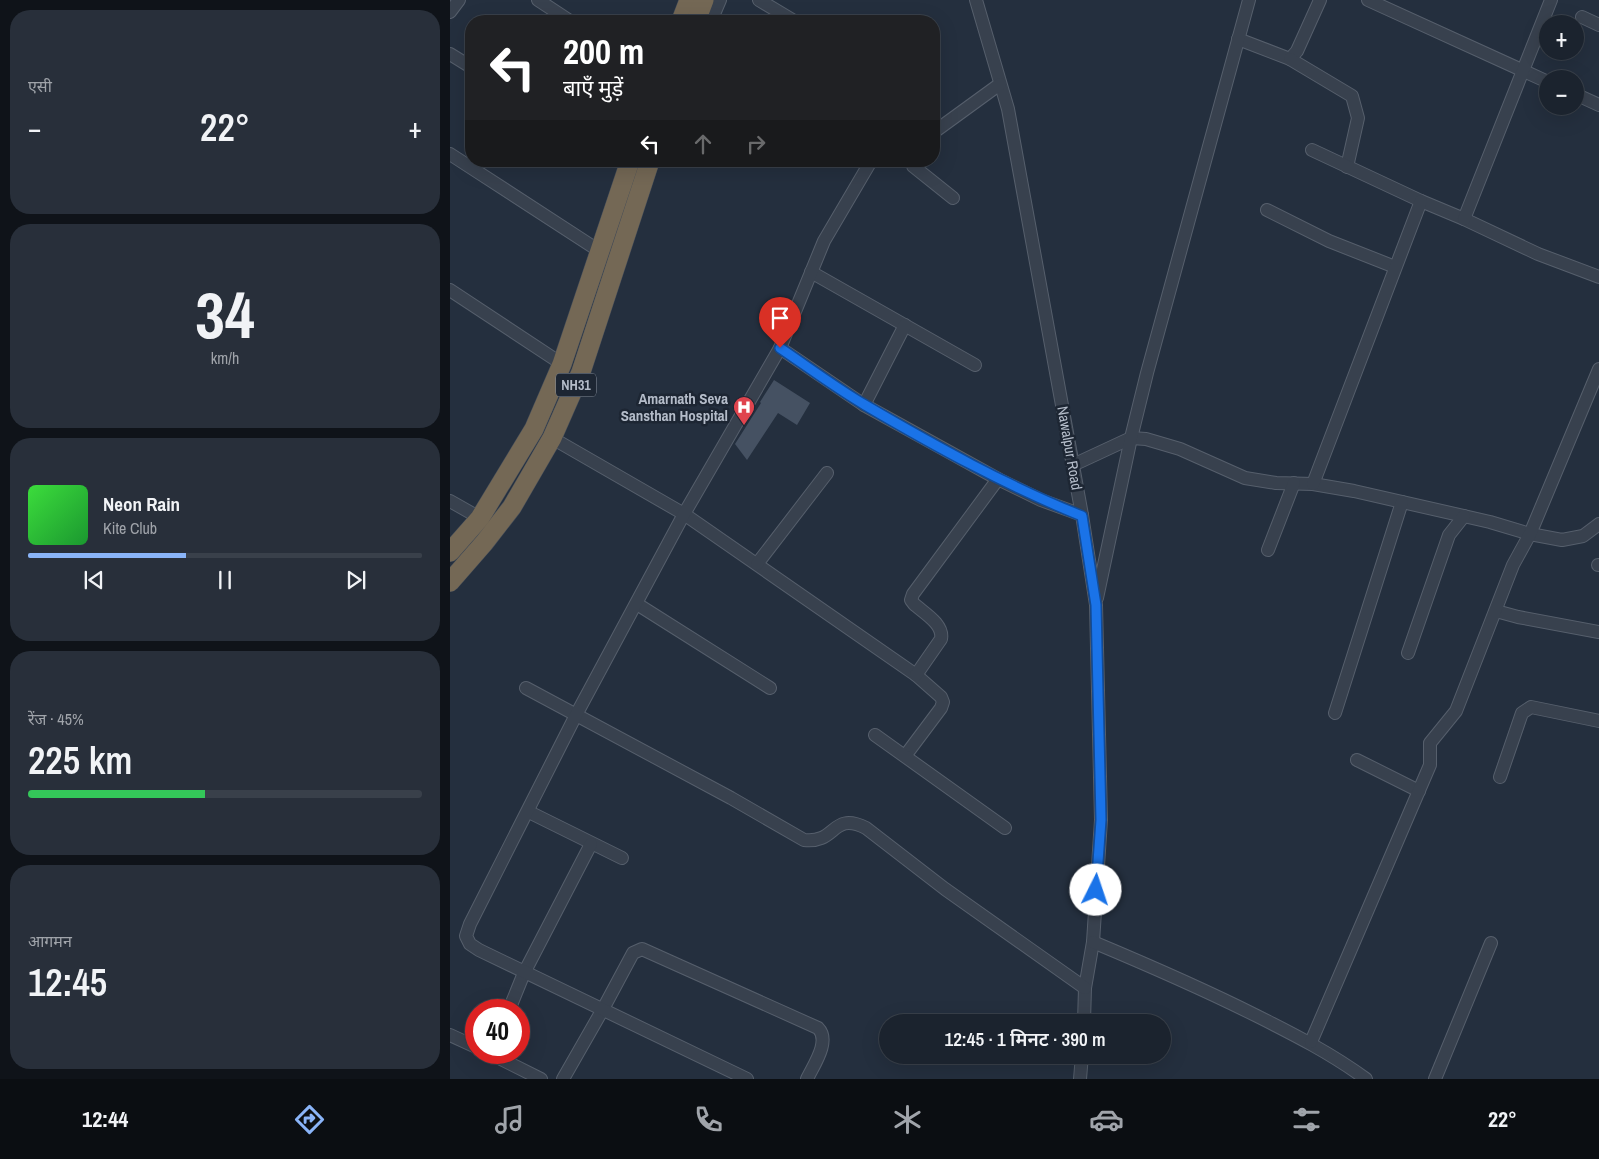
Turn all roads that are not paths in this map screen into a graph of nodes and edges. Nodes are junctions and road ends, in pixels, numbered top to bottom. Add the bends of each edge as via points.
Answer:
1 (459, 0) edge
2 (538, 0) edge
3 (680, 0) edge
4 (689, 0) edge
5 (704, 0) edge
6 (720, 0) edge
7 (759, 0) edge
8 (976, 0) edge
9 (1248, 0) edge
10 (1320, 0) edge
11 (1551, 0) edge
12 (1370, 1) edge
13 (450, 12) edge
14 (561, 15) edge
15 (676, 15) edge
16 (683, 15) edge
17 (698, 15) edge
18 (714, 15) edge
19 (784, 15) edge
20 (1584, 18) edge
21 (1599, 26) edge
22 (1238, 38) junction
23 (450, 54) edge
24 (1290, 59) junction
25 (465, 63) edge
26 (1523, 71) junction
27 (1539, 78) edge
28 (1000, 84) junction
29 (1584, 98) edge
30 (1599, 104) edge
31 (940, 128) edge
32 (1312, 150) dead end
33 (450, 154) edge
34 (465, 164) edge
35 (470, 167) edge
36 (626, 167) edge
37 (648, 167) edge
38 (867, 167) edge
39 (915, 167) edge
40 (1347, 167) junction
41 (953, 198) dead end
42 (1421, 201) junction
43 (1267, 210) dead end
44 (1464, 219) junction
45 (600, 252) junction
46 (1395, 267) junction
47 (811, 272) junction
48 (1599, 277) edge
49 (450, 290) edge
50 (905, 325) junction
51 (780, 348) junction
52 (562, 364) junction
53 (975, 365) dead end
54 (1598, 373) edge
55 (864, 405) junction
56 (552, 438) junction
57 (1131, 438) junction
58 (1073, 465) junction
59 (827, 473) dead end
60 (998, 478) junction
61 (1294, 483) junction
62 (1312, 484) junction
63 (450, 501) edge
64 (1402, 502) junction
65 (684, 514) junction
66 (1082, 516) junction
67 (1464, 516) junction
68 (488, 523) junction
69 (1599, 524) edge
70 (1530, 534) junction
71 (1268, 550) dead end
72 (450, 552) edge
73 (757, 564) junction
74 (450, 582) edge
75 (636, 604) junction
76 (1096, 605) junction
77 (1496, 611) junction
78 (1599, 632) edge
79 (1408, 653) dead end
80 (916, 675) junction
81 (526, 688) dead end
82 (770, 688) dead end
83 (1335, 713) dead end
84 (576, 715) junction
85 (1599, 720) edge
86 (875, 735) dead end
87 (905, 756) junction
88 (1357, 760) dead end
89 (1500, 777) dead end
90 (1419, 790) junction
91 (528, 812) junction
92 (1005, 828) dead end
93 (591, 844) junction
94 (622, 858) dead end
95 (1093, 942) junction
96 (1491, 943) dead end
97 (524, 973) junction
98 (1085, 988) junction
99 (513, 999) edge
100 (603, 1009) junction
101 (1084, 1014) edge
102 (450, 1035) edge
103 (465, 1042) edge
104 (1311, 1042) junction
105 (512, 1064) edge
106 (1082, 1064) edge
107 (1082, 1078) edge
108 (541, 1079) edge
109 (563, 1079) edge
110 (747, 1079) edge
111 (807, 1079) edge
112 (1366, 1079) edge
113 (1435, 1079) edge

1 - 13 street
2 - 14 street
3 - 15 street
4 - 16 highway
5 - 17 highway
6 - 18 street
7 - 19 street
8 - 28 street, Nawalpur Road
9 - 22 street
10 - 24 street via 1297,51
11 - 26 street
12 - 26 street
20 - 21 street
22 - 24 street
22 - 57 street
23 - 25 street
24 - 40 street via 1352,96 1358,118
26 - 27 street
26 - 44 street
28 - 31 street
28 - 58 street, Nawalpur Road via 1010,119
29 - 30 street
32 - 40 street
33 - 34 street
35 - 45 street
36 - 45 highway, NH31
37 - 56 highway, NH31 via 581,372
38 - 47 street via 824,241
39 - 41 street
40 - 42 street
42 - 44 street
42 - 46 street
43 - 46 street via 1329,241
44 - 48 street via 1538,254
45 - 52 highway, NH31
46 - 62 street
47 - 50 street
47 - 51 street
49 - 52 street
50 - 53 street
50 - 55 street
51 - 55 street
51 - 65 street
52 - 68 highway, NH31
54 - 70 street
55 - 60 street
56 - 65 street
56 - 68 highway, NH31 via 512,507
57 - 58 street
57 - 61 street via 1160,442 1245,478
57 - 76 street
58 - 66 street, Nawalpur Road
59 - 73 street
60 - 66 street
60 - 80 street via 913,594 911,600 942,633
61 - 62 street
61 - 71 street
62 - 64 street
63 - 68 street
64 - 67 street
64 - 83 street
65 - 73 street
65 - 75 street
66 - 76 street, Nawalpur Road
67 - 70 street
67 - 79 street via 1449,535
68 - 72 highway, NH31
68 - 74 highway, NH31
69 - 70 street via 1583,536 1572,539
70 - 77 street via 1513,565
73 - 80 street
75 - 82 street
75 - 84 street
76 - 95 street, Nawalpur Road via 1101,820
77 - 78 street
77 - 90 street via 1456,712 1430,743 1430,765
80 - 87 street via 943,702
81 - 84 street
84 - 91 street
84 - 98 street via 804,840 823,839 842,823 853,822 866,828
85 - 89 street via 1531,707 1526,709
86 - 87 street
87 - 92 street
88 - 90 street
90 - 104 street
91 - 93 street
91 - 97 street via 466,936 470,944
93 - 94 street
93 - 97 street
95 - 98 street, Nawalpur Road
95 - 104 street via 1198,986
96 - 113 street
97 - 99 street
97 - 100 street
98 - 101 street, Nawalpur Road
100 - 109 street
100 - 110 street
100 - 111 street via 633,953 642,949 818,1028 823,1039
102 - 103 street
104 - 112 street
105 - 108 street
106 - 107 street

